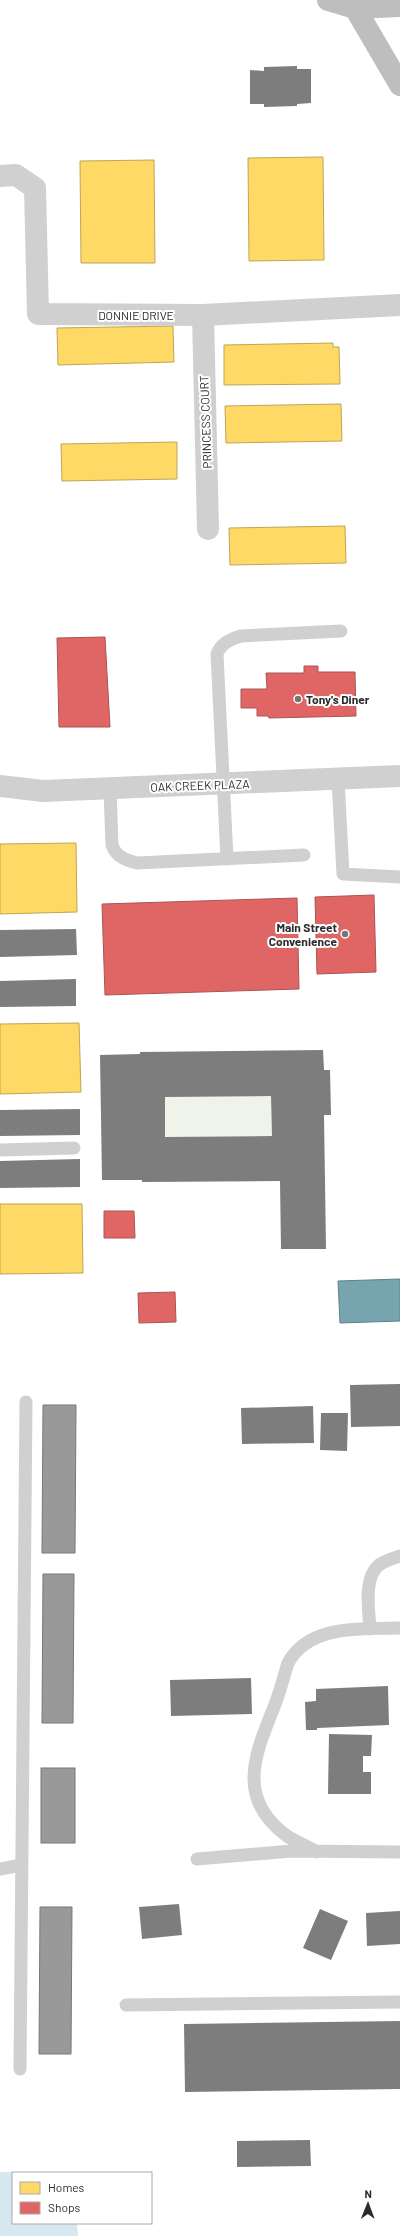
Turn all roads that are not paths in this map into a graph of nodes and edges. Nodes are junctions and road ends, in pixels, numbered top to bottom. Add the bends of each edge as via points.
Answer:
1 (328, 0) edge
2 (400, 6) edge
3 (355, 8) junction
4 (400, 85) edge
5 (0, 176) edge
6 (400, 305) edge
7 (202, 315) junction
8 (208, 529) dead end
9 (341, 631) dead end
10 (400, 776) edge
11 (338, 779) junction
12 (224, 784) junction
13 (0, 786) edge
14 (110, 789) junction
15 (304, 855) dead end
16 (227, 858) junction
17 (400, 877) edge
18 (74, 1148) dead end
19 (0, 1150) edge
20 (26, 1402) dead end
21 (400, 1556) edge
22 (400, 1628) edge
23 (370, 1629) junction
24 (317, 1852) junction
25 (400, 1852) edge
26 (197, 1859) dead end
27 (21, 1865) junction
28 (0, 1869) edge
29 (400, 2002) edge
30 (126, 2005) dead end
31 (20, 2069) dead end

1 - 3 highway
2 - 3 highway
3 - 4 highway
5 - 7 street, DONNIE DRIVE via 16,175 35,188 38,314
6 - 7 street, DONNIE DRIVE
7 - 8 street, PRINCESS COURT
9 - 12 lane via 241,636 219,648 217,654
10 - 11 street, OAK CREEK PLAZA
11 - 12 street, OAK CREEK PLAZA
11 - 17 lane via 343,874
12 - 14 street, OAK CREEK PLAZA
12 - 16 lane
13 - 14 street, OAK CREEK PLAZA via 43,791
14 - 16 lane via 112,845 119,856 137,862
15 - 16 lane
18 - 19 lane
20 - 27 lane
21 - 23 lane via 380,1564 371,1574 368,1598
22 - 23 lane
23 - 24 lane via 350,1630 314,1638 295,1651 288,1663 255,1760 255,1794 262,1808 274,1824 288,1836
24 - 25 lane
24 - 26 lane via 271,1852
27 - 28 lane
27 - 31 lane
29 - 30 lane

